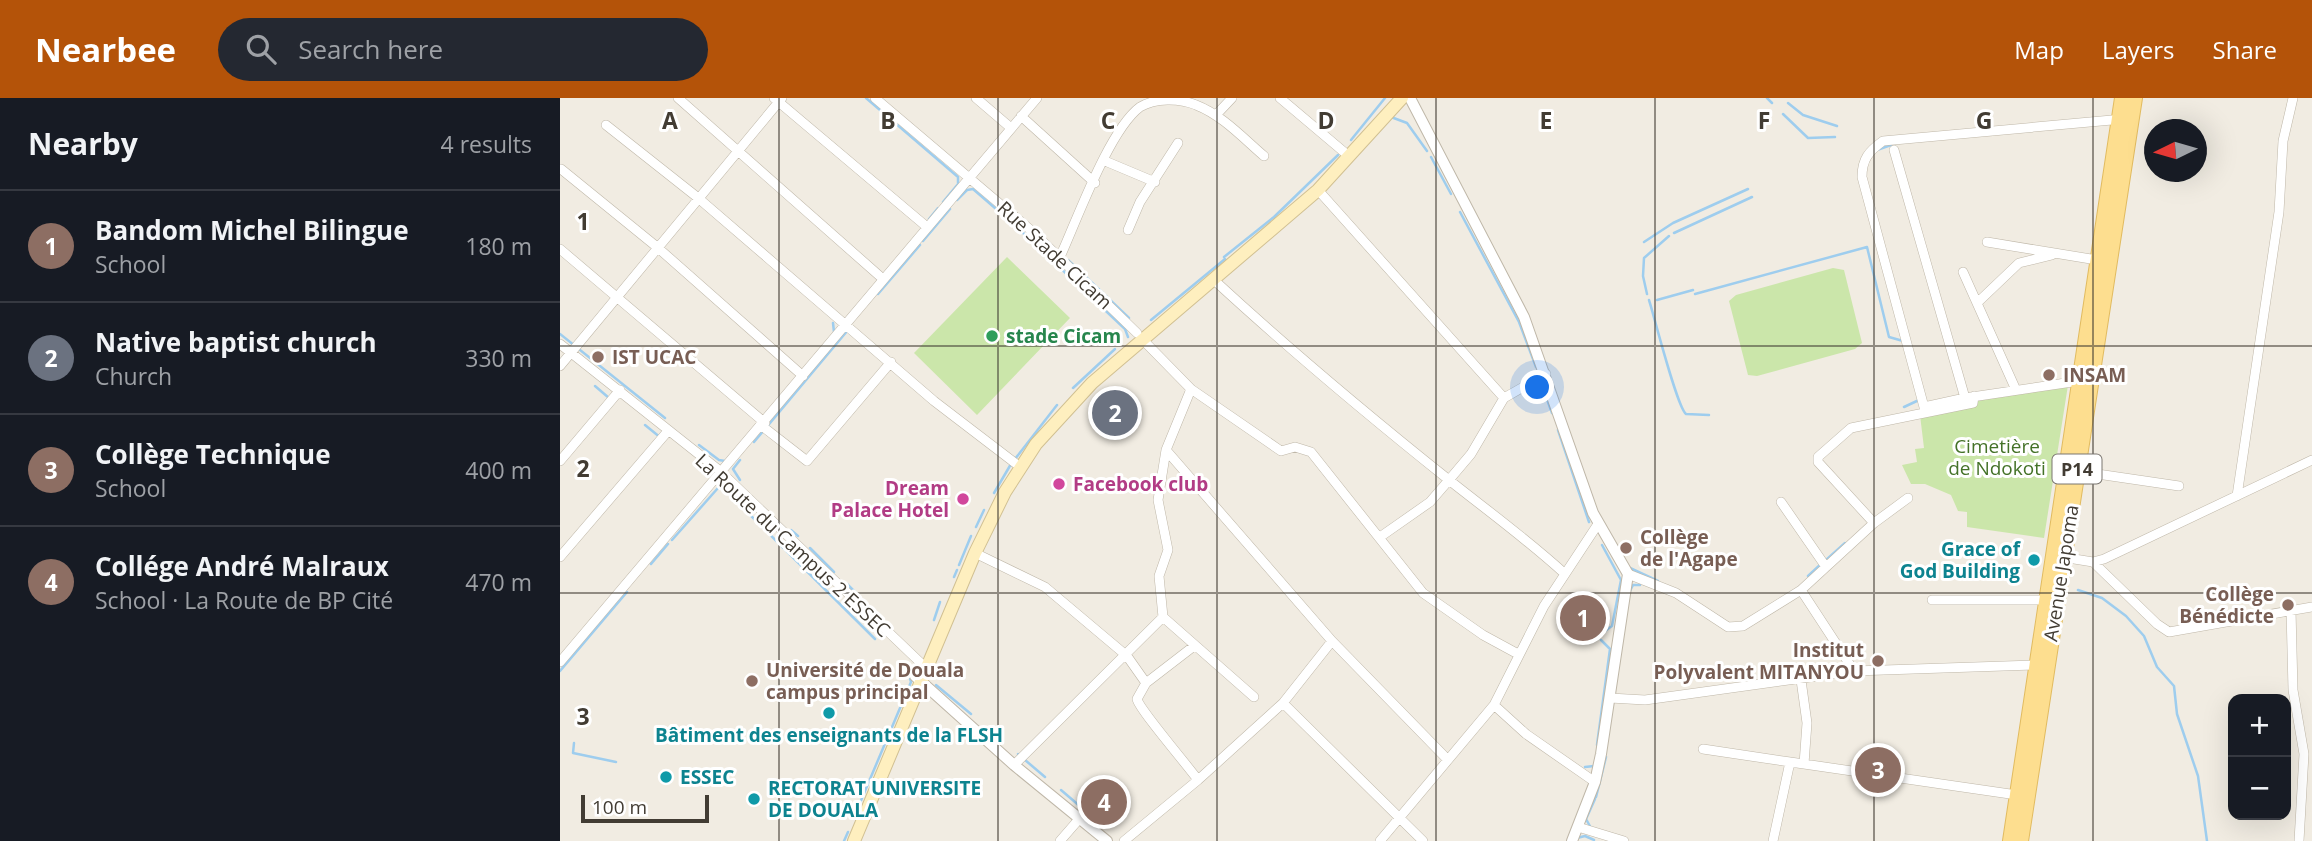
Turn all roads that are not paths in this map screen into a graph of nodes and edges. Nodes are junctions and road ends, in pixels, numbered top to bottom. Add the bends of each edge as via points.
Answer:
1 (678, 98) edge
2 (875, 98) edge
3 (976, 98) edge
4 (1037, 98) edge
5 (1232, 98) edge
6 (1280, 98) edge
7 (1391, 98) edge
8 (1402, 98) edge
9 (1409, 98) edge
10 (2122, 98) edge
11 (2135, 98) edge
12 (2293, 98) edge
13 (778, 99) edge
14 (1021, 116) junction
15 (1216, 116) junction
16 (2125, 120) junction
17 (606, 125) dead end
18 (1011, 128) junction
19 (1178, 143) dead end
20 (1894, 150) dead end
21 (740, 152) junction
22 (1344, 152) junction
23 (1264, 156) dead end
24 (1105, 161) junction
25 (561, 169) edge
26 (970, 179) junction
27 (1154, 182) junction
28 (1095, 183) junction
29 (1318, 190) junction
30 (697, 197) junction
31 (927, 227) junction
32 (1128, 230) dead end
33 (1258, 239) junction
34 (1987, 242) dead end
35 (657, 247) junction
36 (560, 249) edge
37 (2057, 254) junction
38 (1060, 257) junction
39 (2097, 260) junction
40 (1963, 272) dead end
41 (883, 279) junction
42 (1214, 281) junction
43 (618, 297) junction
44 (1977, 303) junction
45 (846, 324) junction
46 (1140, 336) junction
47 (560, 344) edge
48 (571, 353) junction
49 (891, 362) junction
50 (560, 366) edge
51 (1546, 374) junction
52 (803, 376) junction
53 (2079, 381) junction
54 (1191, 389) junction
55 (620, 390) junction
56 (2016, 390) junction
57 (1970, 397) junction
58 (1504, 398) junction
59 (763, 425) junction
60 (668, 431) junction
61 (1166, 450) junction
62 (561, 459) edge
63 (2312, 460) edge
64 (1015, 463) junction
65 (720, 471) junction
66 (2077, 471) junction
67 (1449, 480) junction
68 (2179, 486) dead end
69 (2237, 496) junction
70 (1908, 498) dead end
71 (1780, 502) dead end
72 (1874, 523) junction
73 (1598, 524) junction
74 (1380, 537) junction
75 (975, 553) junction
76 (2058, 556) junction
77 (560, 557) edge
78 (2093, 562) junction
79 (1826, 566) junction
80 (1565, 574) junction
81 (1628, 574) junction
82 (1801, 590) junction
83 (1933, 600) dead end
84 (2046, 600) junction
85 (2312, 607) edge
86 (2291, 610) junction
87 (1163, 618) junction
88 (1332, 641) junction
89 (1194, 646) junction
90 (1518, 654) junction
91 (1127, 656) junction
92 (560, 662) edge
93 (2036, 665) junction
94 (1854, 671) junction
95 (920, 672) junction
96 (1801, 680) junction
97 (1146, 683) junction
98 (1254, 697) dead end
99 (1610, 698) junction
100 (1283, 702) junction
101 (1494, 705) junction
102 (1703, 749) dead end
103 (1448, 760) junction
104 (1790, 762) junction
105 (1804, 764) junction
106 (1014, 765) junction
107 (1198, 780) junction
108 (1595, 782) junction
109 (2307, 787) edge
110 (2017, 795) junction
111 (1400, 817) junction
112 (1080, 818) junction
113 (1578, 827) junction
114 (847, 841) edge
115 (854, 841) edge
116 (1060, 841) edge
117 (1107, 841) edge
118 (1124, 841) edge
119 (1380, 841) edge
120 (1423, 841) edge
121 (1572, 841) edge
122 (1623, 841) edge
123 (1773, 841) edge
124 (2010, 841) edge
125 (2021, 841) edge
126 (2300, 841) edge

1 - 21 street
2 - 26 street, Rue Stade Cicam
3 - 18 street
4 - 14 street
5 - 15 street
6 - 22 street
7 - 22 main road
8 - 29 main road
9 - 51 street via 1514,297
10 - 16 main road, Avenue Japoma / P14
11 - 16 main road, Avenue Japoma / P14
12 - 69 street via 2283,141 2279,212
13 - 21 street
13 - 31 street
14 - 18 street
14 - 28 street
15 - 23 street
15 - 24 street via 1186,102 1157,99 1140,106 1127,120
16 - 39 main road, Avenue Japoma / P14
16 - 57 street via 1884,141 1866,156 1862,177 1924,407
16 - 66 main road, Avenue Japoma / P14
17 - 30 street
18 - 26 street
19 - 27 street
20 - 57 street
21 - 30 street
21 - 41 street
22 - 33 main road
24 - 27 street
24 - 28 street
25 - 35 street
26 - 31 street
26 - 38 street, Rue Stade Cicam
27 - 32 street
28 - 38 street
29 - 33 main road
29 - 58 street
30 - 35 street
30 - 45 street
31 - 41 street
33 - 42 main road
33 - 46 main road
34 - 37 street
35 - 43 street
35 - 52 street
36 - 43 street
37 - 39 street
37 - 44 street via 2019,263
38 - 46 street, Rue Stade Cicam
39 - 53 main road, Avenue Japoma / P14
40 - 44 street
41 - 45 street
42 - 46 main road
42 - 67 street
43 - 48 street
43 - 59 street
44 - 56 street
45 - 49 street
45 - 52 street
46 - 54 street, Rue Stade Cicam
46 - 64 main road via 1063,402
46 - 75 main road via 1036,444 1005,492
47 - 48 street, La Route du Campus 2 ESSEC
48 - 50 street
48 - 55 street, La Route du Campus 2 ESSEC
49 - 59 street via 807,461
49 - 64 street
51 - 58 street
51 - 73 street
52 - 59 street
53 - 56 street
53 - 76 main road, Avenue Japoma / P14
54 - 61 street
54 - 74 street, Rue Stade Cicam via 1281,451 1295,447 1311,452
55 - 60 street, La Route du Campus 2 ESSEC
55 - 62 street
56 - 57 street
57 - 72 street via 1973,403 1851,428 1818,457
58 - 67 street via 1471,454
59 - 65 street
60 - 65 street, La Route du Campus 2 ESSEC
60 - 77 street
61 - 87 street via 1157,505 1168,550 1159,576
61 - 88 street
63 - 69 street
64 - 95 main road via 980,528
65 - 92 street
65 - 95 street, La Route du Campus 2 ESSEC
66 - 68 street
66 - 76 main road, Avenue Japoma / P14
67 - 74 street via 1430,502
67 - 80 street
69 - 78 street
70 - 72 street
71 - 79 street
72 - 79 street
73 - 80 street
73 - 81 street
74 - 90 street, Rue Stade Cicam via 1426,597
75 - 91 street via 1036,581
75 - 95 main road
76 - 78 street
76 - 84 main road, Avenue Japoma / P14
76 - 125 main road, Avenue Japoma / P14
78 - 86 street via 2169,632
79 - 82 street
80 - 90 street
81 - 82 street via 1661,585 1734,628
81 - 99 street
82 - 94 street
83 - 84 street
84 - 93 main road, Avenue Japoma / P14
85 - 86 street
86 - 109 street via 2293,690
87 - 89 street
87 - 91 street
88 - 100 street
88 - 103 street
89 - 97 street
89 - 98 street
90 - 101 street
91 - 97 street
91 - 106 street
93 - 94 street
93 - 110 main road, Avenue Japoma / P14
94 - 96 street
95 - 106 street
95 - 114 main road
95 - 115 main road
96 - 99 street via 1645,700
96 - 105 street via 1807,723
97 - 107 street via 1138,707
99 - 108 street
100 - 107 street
100 - 111 street
101 - 103 street
101 - 108 street via 1526,734
102 - 104 street
103 - 111 street
104 - 105 street
104 - 123 street
105 - 110 street
106 - 112 street
107 - 118 street
108 - 113 street
109 - 126 street
110 - 124 main road, Avenue Japoma / P14
111 - 119 street
111 - 120 street
112 - 116 street
112 - 117 street
113 - 121 street
113 - 122 street

